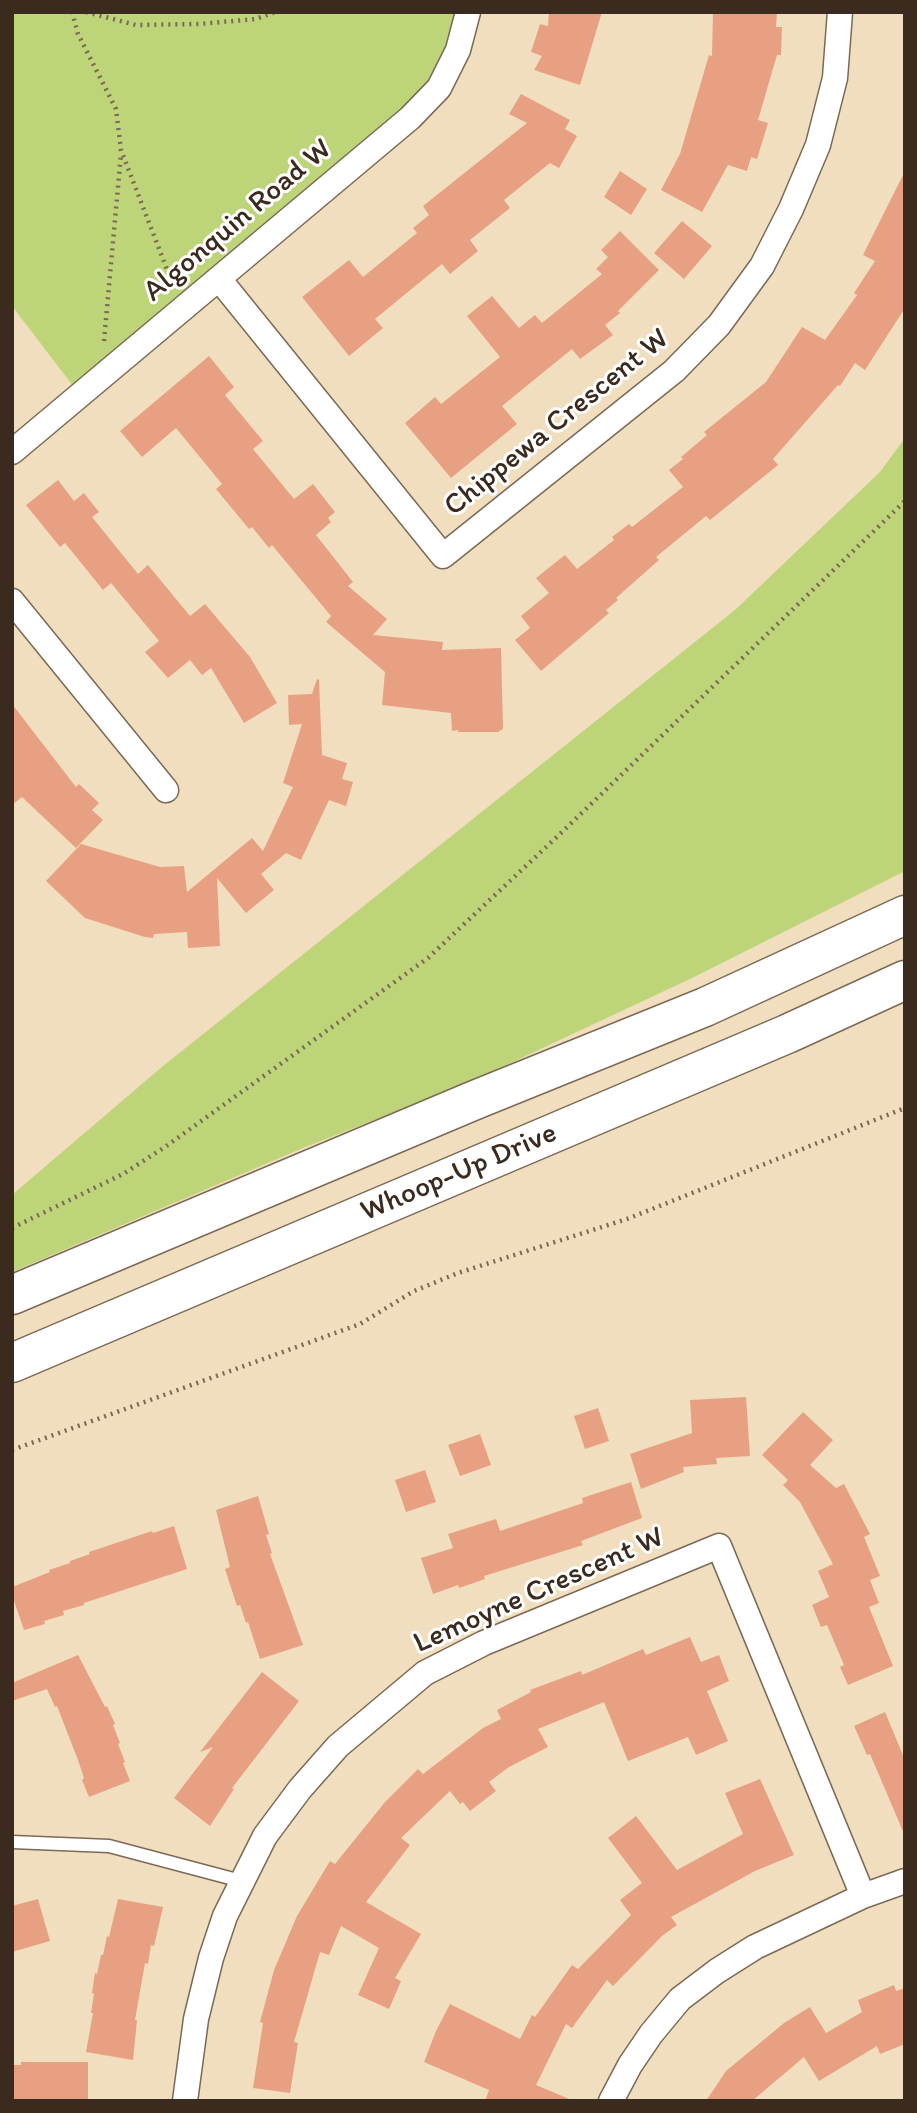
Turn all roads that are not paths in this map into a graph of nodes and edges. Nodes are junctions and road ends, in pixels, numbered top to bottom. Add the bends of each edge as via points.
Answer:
1 (468, 12) edge
2 (840, 12) edge
3 (219, 279) junction
4 (12, 452) edge
5 (12, 601) edge
6 (166, 790) dead end
7 (905, 897) edge
8 (905, 915) edge
9 (905, 980) edge
10 (705, 1007) junction
11 (12, 1295) edge
12 (12, 1363) edge
13 (12, 1842) edge
14 (241, 1881) junction
15 (905, 1881) edge
16 (863, 1896) junction
17 (185, 2101) edge
18 (611, 2101) edge

1 - 3 street, Algonquin Road W via 458,51 439,88 410,118
2 - 3 street, Chippewa Crescent W via 835,78 818,145 762,266 719,325 674,371 443,556
3 - 4 street, Algonquin Road W
5 - 6 street
7 - 10 highway
8 - 10 highway, Whoop-Up Drive
9 - 12 highway, Whoop-Up Drive
10 - 11 highway, Whoop-Up Drive
13 - 14 lane via 109,1846
14 - 16 street, Lemoyne Crescent W via 265,1836 300,1789 338,1746 425,1672 719,1545
14 - 17 street, Lemoyne Crescent W via 211,1958 196,2019
15 - 16 street
16 - 18 street via 755,1947 680,1999 630,2065

